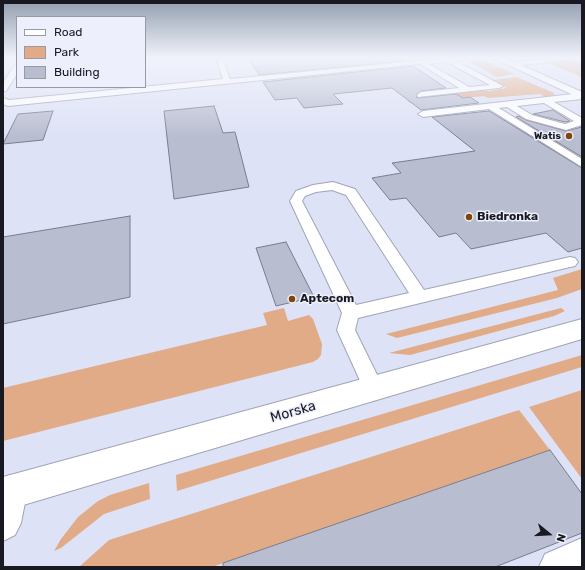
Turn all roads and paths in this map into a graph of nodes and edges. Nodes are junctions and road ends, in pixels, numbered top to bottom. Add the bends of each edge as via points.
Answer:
1 (191, 85) edge
2 (457, 85) edge
3 (496, 85) edge
4 (557, 85) edge
5 (466, 90) junction
6 (421, 95) dead end
7 (582, 96) edge
8 (545, 100) junction
9 (3, 101) edge
10 (508, 104) junction
11 (490, 106) junction
12 (562, 109) junction
13 (423, 114) dead end
14 (571, 115) junction
15 (532, 120) junction
16 (582, 121) edge
17 (550, 123) junction
18 (566, 128) junction
19 (582, 132) edge
20 (582, 164) edge
21 (570, 262) dead end
22 (419, 296) junction
23 (351, 313) junction
24 (582, 329) edge
25 (374, 389) junction
26 (5, 503) edge
27 (582, 557) edge
28 (558, 567) edge

1 - 9 lane via 8,103
2 - 5 lane
3 - 5 lane via 499,86
4 - 7 street
5 - 6 lane
7 - 8 lane
8 - 10 lane
8 - 12 lane
10 - 11 lane
10 - 15 lane
11 - 13 lane
11 - 20 lane
12 - 14 lane
12 - 15 lane
14 - 16 lane
14 - 17 lane
15 - 17 lane
16 - 18 lane
17 - 18 lane
18 - 19 lane
21 - 22 lane
22 - 23 lane
22 - 23 lane via 351,192 333,186 313,189 300,194 296,201
23 - 25 lane via 346,330
24 - 25 street, Morska
25 - 26 street, Morska
27 - 28 street

